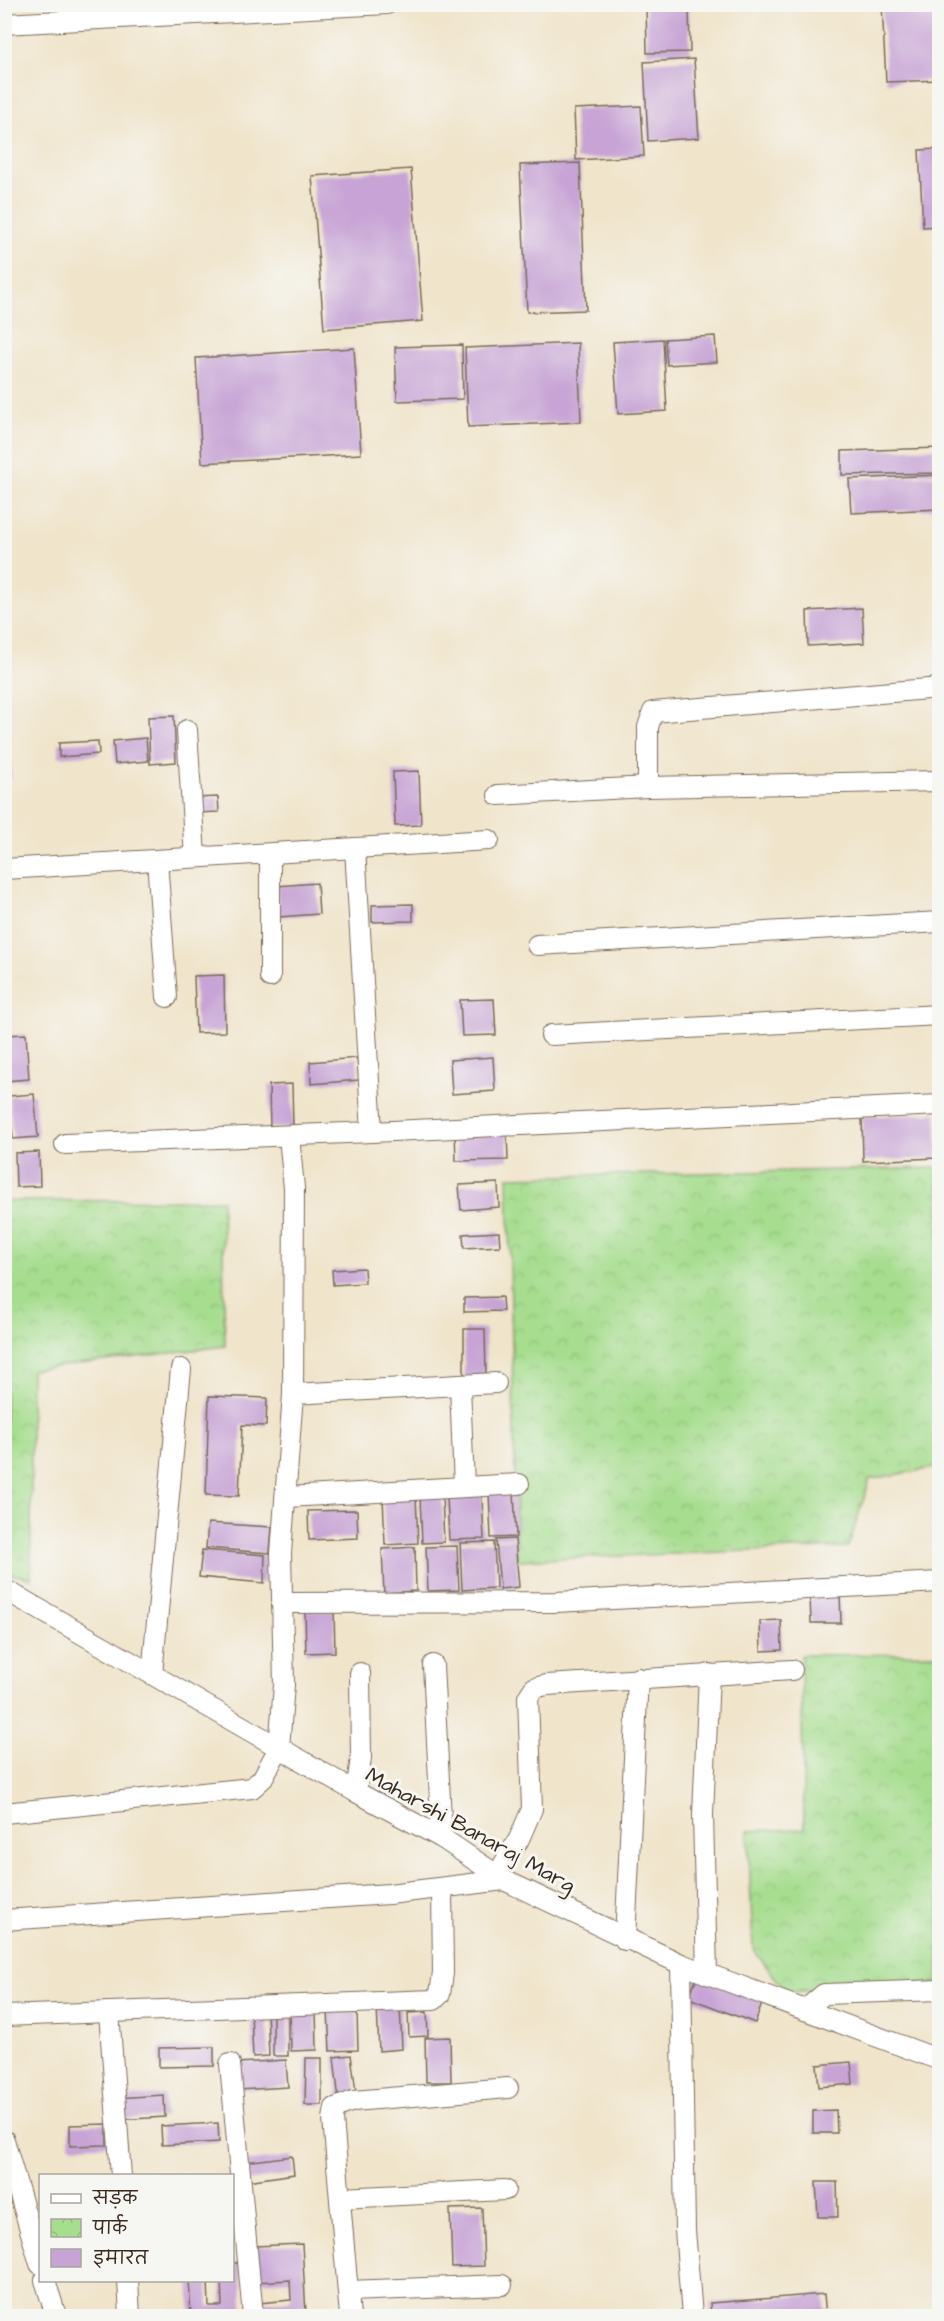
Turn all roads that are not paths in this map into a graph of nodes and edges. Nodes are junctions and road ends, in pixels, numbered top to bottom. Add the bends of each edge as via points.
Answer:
1 (387, 4) edge
2 (4, 24) edge
3 (939, 688) edge
4 (187, 730) dead end
5 (939, 781) edge
6 (648, 787) junction
7 (498, 795) dead end
8 (489, 840) dead end
9 (356, 848) junction
10 (270, 855) junction
11 (195, 857) junction
12 (157, 860) junction
13 (4, 869) edge
14 (939, 922) edge
15 (537, 945) dead end
16 (270, 977) dead end
17 (167, 997) dead end
18 (939, 1015) edge
19 (551, 1035) dead end
20 (939, 1105) edge
21 (372, 1132) junction
22 (289, 1136) junction
23 (65, 1144) dead end
24 (181, 1369) dead end
25 (496, 1383) dead end
26 (460, 1384) junction
27 (293, 1394) junction
28 (519, 1484) dead end
29 (464, 1486) junction
30 (287, 1497) junction
31 (939, 1582) edge
32 (4, 1589) edge
33 (282, 1603) junction
34 (433, 1665) dead end
35 (792, 1670) dead end
36 (360, 1673) dead end
37 (152, 1674) junction
38 (709, 1674) junction
39 (638, 1678) junction
40 (279, 1748) junction
41 (356, 1792) junction
42 (4, 1814) edge
43 (442, 1838) junction
44 (501, 1878) junction
45 (442, 1888) junction
46 (4, 1920) edge
47 (625, 1940) junction
48 (681, 1964) junction
49 (707, 1974) junction
50 (939, 1990) edge
51 (805, 2010) junction
52 (109, 2012) junction
53 (4, 2016) edge
54 (939, 2060) edge
55 (230, 2064) dead end
56 (508, 2088) dead end
57 (4, 2140) edge
58 (121, 2174) edge
59 (505, 2190) dead end
60 (340, 2198) junction
61 (39, 2261) edge
62 (46, 2282) edge
63 (128, 2282) edge
64 (502, 2285) dead end
65 (348, 2291) junction
66 (56, 2316) edge
67 (130, 2316) edge
68 (253, 2316) edge
69 (350, 2316) edge
70 (692, 2316) edge

1 - 2 street
3 - 6 street via 653,712 648,727
4 - 11 street
5 - 6 street
6 - 7 street
8 - 9 street
9 - 10 street
9 - 21 street
10 - 11 street
10 - 16 street
11 - 12 street
12 - 13 street
12 - 17 street
14 - 15 street
18 - 19 street
20 - 21 street
21 - 22 street
22 - 23 street
22 - 27 street via 294,1188
24 - 37 street
25 - 26 street
26 - 27 street
26 - 29 street
27 - 30 street
28 - 29 street
29 - 30 street
30 - 33 street
31 - 33 street via 556,1602
32 - 37 street, Maharshi Banaraj Marg
33 - 40 street via 284,1685
34 - 43 street
35 - 38 street
36 - 41 street via 361,1758
37 - 40 street, Maharshi Banaraj Marg
38 - 39 street
38 - 49 street via 703,1815
39 - 44 street via 534,1688 528,1697 532,1809
39 - 47 street
40 - 41 street, Maharshi Banaraj Marg
40 - 42 street via 262,1779 252,1788
41 - 43 street, Maharshi Banaraj Marg
43 - 44 street, Maharshi Banaraj Marg
44 - 45 street
44 - 47 street, Maharshi Banaraj Marg
45 - 46 street
45 - 52 street via 443,1972 440,1994 434,2000
47 - 48 street, Maharshi Banaraj Marg
48 - 49 street, Maharshi Banaraj Marg
48 - 70 street via 685,2230
49 - 51 street, Maharshi Banaraj Marg
50 - 51 street via 824,1994
51 - 54 street, Maharshi Banaraj Marg
52 - 53 street
52 - 58 street
55 - 68 street
56 - 60 street via 341,2104 335,2108 333,2119
57 - 61 street
59 - 60 street
60 - 65 street
62 - 66 street
63 - 67 street
64 - 65 street
65 - 69 street

